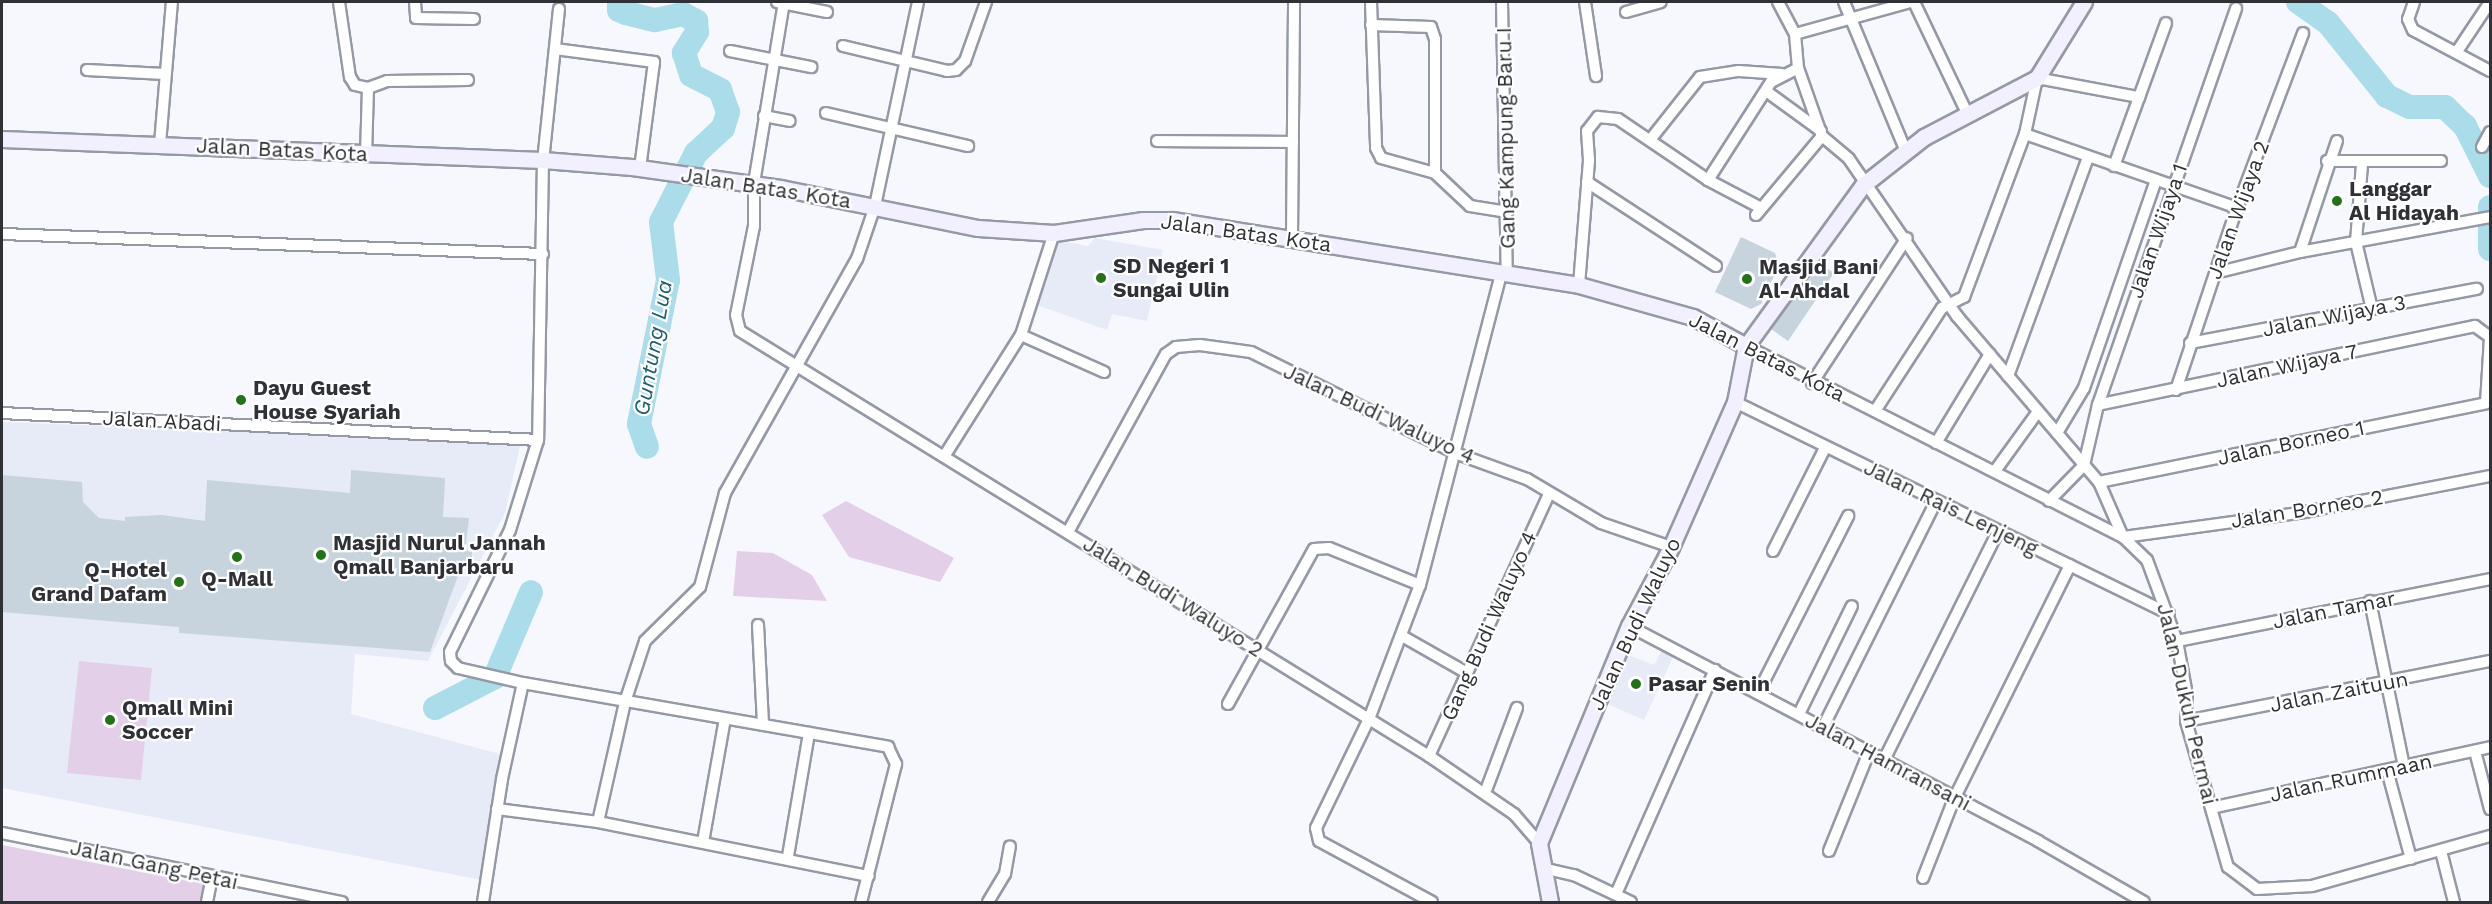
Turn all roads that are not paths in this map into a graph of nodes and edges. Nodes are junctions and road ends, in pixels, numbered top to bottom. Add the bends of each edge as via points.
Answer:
1 (172, 2) edge
2 (339, 2) edge
3 (415, 2) edge
4 (782, 2) edge
5 (918, 2) edge
6 (986, 2) edge
7 (1294, 2) edge
8 (1371, 2) edge
9 (1502, 2) edge
10 (1585, 2) edge
11 (1661, 2) edge
12 (1778, 2) edge
13 (1844, 2) edge
14 (1912, 2) edge
15 (2084, 2) edge
16 (2414, 2) edge
17 (2490, 2) edge
18 (2236, 8) dead end
19 (559, 9) dead end
20 (827, 12) dead end
21 (1626, 12) dead end
22 (474, 19) dead end
23 (1850, 19) junction
24 (2166, 23) dead end
25 (1371, 25) junction
26 (2303, 33) dead end
27 (1795, 34) junction
28 (843, 46) dead end
29 (555, 49) junction
30 (2458, 50) junction
31 (730, 51) dead end
32 (774, 59) junction
33 (904, 60) junction
34 (811, 67) dead end
35 (1798, 68) junction
36 (87, 70) dead end
37 (2490, 71) edge
38 (165, 74) junction
39 (1782, 74) junction
40 (1596, 76) dead end
41 (2037, 78) junction
42 (468, 81) dead end
43 (368, 88) junction
44 (1766, 91) junction
45 (2139, 97) junction
46 (1966, 111) junction
47 (826, 112) dead end
48 (764, 116) junction
49 (790, 121) dead end
50 (889, 128) junction
51 (2490, 132) edge
52 (1822, 133) junction
53 (2025, 134) junction
54 (2, 139) edge
55 (1650, 140) junction
56 (1157, 141) dead end
57 (2337, 141) dead end
58 (1293, 142) junction
59 (160, 144) junction
60 (968, 146) dead end
61 (2482, 147) dead end
62 (1905, 149) junction
63 (366, 154) junction
64 (2088, 157) junction
65 (543, 160) junction
66 (2327, 161) junction
67 (2441, 161) dead end
68 (2362, 164) junction
69 (2114, 166) junction
70 (640, 168) junction
71 (1435, 173) junction
72 (1708, 180) junction
73 (1587, 182) junction
74 (754, 183) junction
75 (2155, 183) junction
76 (1863, 185) junction
77 (2174, 186) junction
78 (875, 206) junction
79 (2237, 208) junction
80 (1508, 212) junction
81 (2487, 217) edge
82 (1054, 233) junction
83 (2, 234) edge
84 (1292, 237) junction
85 (1907, 238) junction
86 (2356, 242) junction
87 (2300, 252) junction
88 (543, 254) junction
89 (1716, 266) dead end
90 (2215, 273) junction
91 (1504, 274) junction
92 (1579, 285) junction
93 (2477, 289) dead end
94 (1951, 305) junction
95 (2372, 309) junction
96 (1021, 335) junction
97 (2190, 343) junction
98 (1746, 346) junction
99 (1990, 354) junction
100 (797, 363) junction
101 (1104, 372) dead end
102 (2008, 376) junction
103 (1812, 382) junction
104 (2176, 390) junction
105 (1735, 402) junction
106 (2481, 404) joint
107 (2098, 405) junction
108 (1875, 411) junction
109 (2, 413) edge
110 (2037, 413) junction
111 (2057, 433) junction
112 (538, 440) junction
113 (1936, 443) junction
114 (1825, 448) junction
115 (1455, 453) junction
116 (945, 455) junction
117 (2085, 460) junction
118 (1995, 471) junction
119 (2490, 476) edge
120 (2100, 482) junction
121 (1548, 496) junction
122 (1936, 501) junction
123 (2049, 501) junction
124 (1848, 516) dead end
125 (1998, 531) junction
126 (1068, 532) junction
127 (2123, 537) junction
128 (1671, 548) junction
129 (1773, 551) dead end
130 (2070, 565) junction
131 (2490, 579) edge
132 (1419, 585) junction
133 (2158, 586) joint
134 (2370, 601) junction
135 (1852, 606) dead end
136 (2169, 614) junction
137 (758, 625) dead end
138 (1629, 626) junction
139 (1402, 636) junction
140 (2177, 641) junction
141 (1257, 649) junction
142 (2490, 661) edge
143 (1716, 670) junction
144 (1467, 673) junction
145 (522, 683) junction
146 (2388, 683) junction
147 (1758, 693) junction
148 (625, 702) junction
149 (1228, 705) dead end
150 (1517, 708) dead end
151 (1799, 714) junction
152 (1369, 718) junction
153 (725, 719) junction
154 (2186, 721) junction
155 (763, 725) junction
156 (1823, 727) junction
157 (809, 733) junction
158 (2490, 747) edge
159 (2475, 751) junction
160 (1869, 752) junction
161 (1430, 756) junction
162 (1884, 760) junction
163 (2404, 766) junction
164 (2387, 770) junction
165 (1485, 793) junction
166 (1954, 799) junction
167 (2211, 808) junction
168 (497, 809) junction
169 (2490, 809) edge
170 (598, 822) junction
171 (2, 833) edge
172 (2490, 836) edge
173 (703, 842) junction
174 (1539, 843) junction
175 (1010, 846) dead end
176 (1829, 851) dead end
177 (2440, 851) junction
178 (788, 856) junction
179 (2411, 859) junction
180 (1547, 869) junction
181 (869, 876) junction
182 (212, 877) junction
183 (1923, 878) dead end
184 (1616, 894) junction
185 (2140, 901) edge
186 (207, 903) edge
187 (342, 903) edge
188 (483, 903) edge
189 (861, 903) edge
190 (988, 903) edge
191 (1432, 903) edge
192 (1550, 903) edge
193 (1631, 903) edge
194 (2454, 903) edge

1 - 38 street
2 - 43 street via 350,77 355,85
3 - 22 street via 416,18
4 - 20 street
4 - 32 street
5 - 33 street
6 - 33 street via 965,60 956,70
7 - 58 street
8 - 25 street
9 - 80 street, Gang Kampung Baru I
10 - 40 street
11 - 21 street
12 - 27 street
13 - 23 street
14 - 23 street
14 - 46 street
15 - 41 street
16 - 30 street via 2409,23 2413,30
17 - 30 street
18 - 77 street, Jalan Wijaya 1
19 - 29 street
23 - 27 street
23 - 62 street
24 - 45 street
25 - 71 street via 1378,154 1395,164
25 - 71 street via 1431,27 1435,39
26 - 79 street, Jalan Wijaya 2
27 - 35 street
28 - 33 street
29 - 65 street
29 - 70 street via 654,62
30 - 37 street
31 - 32 street
32 - 34 street
32 - 48 street
33 - 50 street
35 - 39 street
35 - 52 street
36 - 38 street
38 - 59 street
39 - 44 street
39 - 55 street via 1739,71 1700,77
41 - 45 street
41 - 46 street
41 - 53 street
42 - 43 street via 387,81
43 - 63 street
44 - 52 street
44 - 72 street
45 - 69 street
46 - 62 street
47 - 50 street
48 - 49 street
48 - 74 street
50 - 60 street
50 - 78 street
51 - 61 street
52 - 72 street via 1758,212
52 - 76 street via 1849,159
53 - 64 street
53 - 94 street via 1964,297
54 - 59 street, Jalan Batas Kota
55 - 72 street
55 - 73 street via 1618,119 1598,117 1587,131
56 - 58 street
57 - 66 street
58 - 84 street
59 - 63 street, Jalan Batas Kota
62 - 76 street
63 - 65 street, Jalan Batas Kota
64 - 69 street
64 - 102 street
65 - 70 street, Jalan Batas Kota
65 - 88 street
66 - 68 street
66 - 87 street
67 - 68 street
68 - 86 street
69 - 75 street
70 - 74 street, Jalan Batas Kota
71 - 80 street via 1470,206
73 - 89 street
73 - 92 street
74 - 78 street, Jalan Batas Kota
74 - 100 street, Jalan Budi Waluyo 2 via 754,226 737,326
75 - 77 street
75 - 111 street via 2084,388
76 - 85 street
76 - 98 street
77 - 79 street
77 - 107 street, Jalan Wijaya 1
78 - 82 street, Jalan Batas Kota via 978,228
78 - 100 street via 857,259
79 - 90 street, Jalan Wijaya 2
80 - 91 street, Gang Kampung Baru I
81 - 86 street
82 - 84 street, Jalan Batas Kota via 1143,220 1173,220
82 - 96 street
83 - 88 street
84 - 91 street, Jalan Batas Kota
85 - 94 street
85 - 103 street
86 - 87 street
86 - 95 street
87 - 90 street
88 - 112 street
90 - 97 street, Jalan Wijaya 2
91 - 92 street, Jalan Batas Kota
91 - 115 street, Gang Kampung Baru I
92 - 98 street, Jalan Batas Kota via 1693,317
93 - 95 street, Jalan Wijaya 3
94 - 99 street
94 - 108 street via 1942,308
95 - 97 street, Jalan Wijaya 3
96 - 101 street
96 - 116 street
97 - 104 street, Jalan Wijaya 2
98 - 103 street, Jalan Batas Kota
98 - 105 street, Jalan Budi Waluyo
99 - 102 street
99 - 113 street
100 - 116 street, Jalan Budi Waluyo 2
100 - 148 street via 725,493 700,587 650,633
102 - 110 street
103 - 108 street, Jalan Batas Kota
104 - 106 street, Jalan Wijaya 7 via 2475,326 2490,337 2489,401
104 - 107 street, Jalan Wijaya 7
105 - 114 street, Jalan Rais Lenjeng
105 - 128 street, Jalan Budi Waluyo
106 - 120 street, Jalan Borneo 1
107 - 117 street, Jalan Wijaya 1
108 - 113 street, Jalan Batas Kota
109 - 112 street, Jalan Abadi
110 - 111 street
110 - 118 street
111 - 117 street
112 - 145 street via 510,530 450,656 459,668
113 - 118 street, Jalan Batas Kota
114 - 122 street, Jalan Rais Lenjeng
114 - 129 street
115 - 121 street, Jalan Budi Waluyo 4 via 1519,475
115 - 126 street, Jalan Budi Waluyo 4 via 1251,352 1229,346 1171,350
115 - 132 street, Gang Kampung Baru I
116 - 126 street, Jalan Budi Waluyo 2
117 - 120 street
117 - 123 street
118 - 123 street, Jalan Batas Kota
119 - 127 street, Jalan Borneo 2 via 2305,512
120 - 127 street
121 - 128 street, Jalan Budi Waluyo 4 via 1601,523
121 - 144 street, Gang Budi Waluyo 4
122 - 125 street, Jalan Rais Lenjeng
122 - 156 street
123 - 127 street, Jalan Batas Kota
124 - 147 street
125 - 130 street, Jalan Rais Lenjeng
125 - 162 street
126 - 141 street, Jalan Budi Waluyo 2
127 - 133 street, Jalan Batas Kota via 2147,560
128 - 138 street, Jalan Budi Waluyo
130 - 136 street, Jalan Rais Lenjeng
130 - 166 street
131 - 134 street, Jalan Tamar via 2427,595
132 - 139 street, Gang Kampung Baru I
132 - 141 street via 1329,548 1314,549
133 - 136 street, Jalan Dukuh Permai
134 - 140 street, Jalan Tamar
134 - 146 street
135 - 151 street
136 - 140 street, Jalan Dukuh Permai
137 - 155 street
138 - 143 street, Jalan Hamransani
138 - 174 street, Jalan Budi Waluyo
139 - 144 street
139 - 152 street, Gang Kampung Baru I
140 - 154 street, Jalan Dukuh Permai via 2187,696
141 - 149 street
141 - 152 street, Jalan Budi Waluyo 2
142 - 146 street, Jalan Zaituun
143 - 147 street, Jalan Hamransani
143 - 184 street
144 - 161 street, Gang Budi Waluyo 4
145 - 148 street
145 - 168 street
146 - 154 street, Jalan Zaituun
146 - 163 street
147 - 151 street, Jalan Hamransani
148 - 153 street
148 - 170 street
150 - 165 street
151 - 156 street, Jalan Hamransani
152 - 161 street, Jalan Budi Waluyo 2
152 - 191 street, Gang Kampung Baru I via 1316,828 1319,841
153 - 155 street
153 - 173 street
154 - 167 street, Jalan Dukuh Permai
155 - 157 street
156 - 160 street, Jalan Hamransani
157 - 178 street
157 - 181 street via 888,747 896,757
158 - 159 street, Jalan Rummaan
159 - 163 street, Jalan Rummaan
159 - 169 street
160 - 162 street, Jalan Hamransani
160 - 176 street
161 - 165 street, Jalan Budi Waluyo 2
162 - 166 street, Jalan Hamransani
163 - 164 street, Jalan Rummaan
164 - 167 street, Jalan Rummaan
164 - 179 street
165 - 174 street, Jalan Budi Waluyo 2 via 1514,814
166 - 183 street
166 - 185 street, Jalan Hamransani
167 - 179 street, Jalan Dukuh Permai via 2228,867 2257,889 2312,886
168 - 170 street
168 - 188 street
170 - 173 street
171 - 182 street, Jalan Gang Petai
172 - 177 street, Jalan Dukuh Permai
173 - 178 street
174 - 180 street
175 - 190 street via 1005,874
177 - 179 street, Jalan Dukuh Permai
177 - 194 street
178 - 181 street
180 - 184 street via 1574,874
180 - 192 street
181 - 189 street
182 - 186 street
182 - 187 street, Jalan Gang Petai
184 - 193 street

